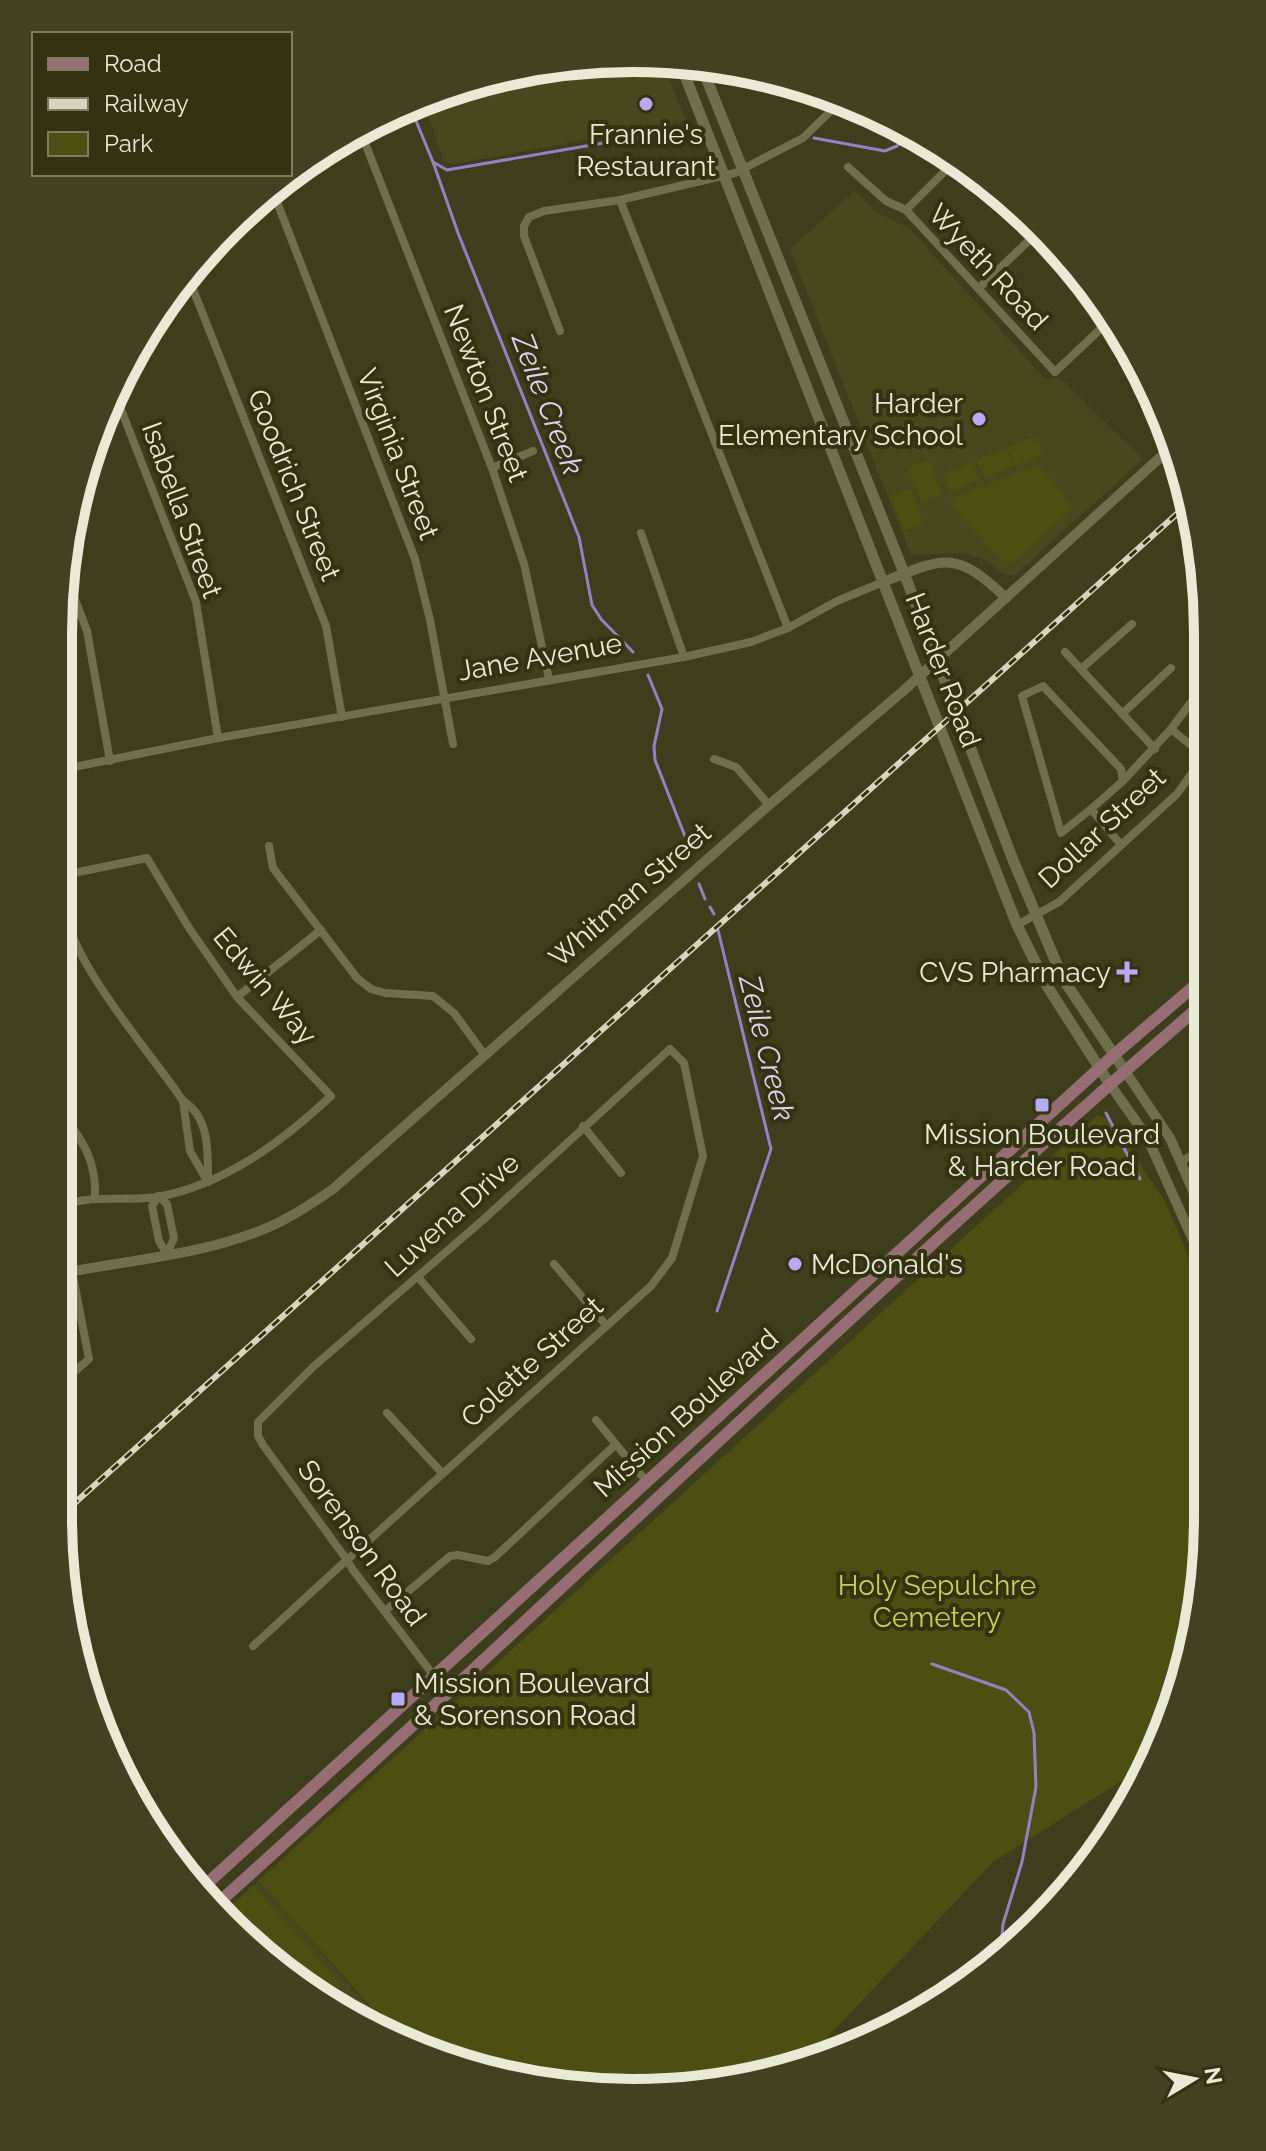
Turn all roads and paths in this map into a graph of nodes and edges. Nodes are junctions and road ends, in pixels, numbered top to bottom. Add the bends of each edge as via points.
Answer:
1 (685, 75) edge
2 (706, 77) edge
3 (832, 109) edge
4 (364, 141) edge
5 (848, 167) dead end
6 (743, 169) junction
7 (947, 169) edge
8 (725, 177) junction
9 (276, 200) edge
10 (620, 200) junction
11 (906, 210) junction
12 (1032, 238) edge
13 (192, 286) edge
14 (979, 288) junction
15 (1103, 327) edge
16 (560, 331) dead end
17 (120, 407) edge
18 (533, 451) dead end
19 (1164, 454) edge
20 (492, 468) junction
21 (641, 533) dead end
22 (904, 573) junction
23 (883, 582) junction
24 (73, 594) edge
25 (1006, 598) junction
26 (1132, 624) dead end
27 (788, 628) junction
28 (1065, 652) dead end
29 (684, 657) junction
30 (1171, 668) dead end
31 (1081, 669) junction
32 (549, 679) junction
33 (1194, 698) edge
34 (446, 699) junction
35 (1122, 714) junction
36 (342, 717) junction
37 (1171, 729) junction
38 (218, 738) junction
39 (453, 744) dead end
40 (1194, 745) edge
41 (1155, 749) junction
42 (714, 759) dead end
43 (110, 761) junction
44 (72, 768) edge
45 (1194, 771) edge
46 (1123, 781) junction
47 (769, 805) junction
48 (1091, 809) junction
49 (1121, 845) junction
50 (269, 846) dead end
51 (72, 873) edge
52 (1036, 914) junction
53 (1017, 925) junction
54 (321, 930) junction
55 (72, 935) edge
56 (1194, 986) edge
57 (237, 997) junction
58 (1194, 1011) edge
59 (670, 1049) joint
60 (484, 1054) junction
61 (1115, 1054) junction
62 (1100, 1069) junction
63 (1125, 1071) junction
64 (1109, 1083) junction
65 (183, 1101) junction
66 (583, 1126) junction
67 (72, 1127) edge
68 (1194, 1154) edge
69 (1180, 1162) junction
70 (621, 1173) dead end
71 (208, 1182) junction
72 (1194, 1194) edge
73 (158, 1196) junction
74 (95, 1199) junction
75 (72, 1202) edge
76 (1194, 1242) edge
77 (167, 1254) junction
78 (554, 1264) dead end
79 (72, 1271) joint
80 (418, 1277) junction
81 (868, 1281) junction
82 (606, 1325) junction
83 (831, 1337) junction
84 (471, 1339) dead end
85 (72, 1374) edge
86 (387, 1413) dead end
87 (263, 1414) joint
88 (596, 1420) dead end
89 (615, 1445) junction
90 (442, 1473) junction
91 (647, 1482) junction
92 (347, 1560) junction
93 (385, 1611) junction
94 (253, 1646) dead end
95 (433, 1676) junction
96 (447, 1693) junction
97 (212, 1879) junction
98 (207, 1883) edge
99 (211, 1888) edge
100 (222, 1900) edge

1 - 8 main road, Harder Road
2 - 6 main road, Harder Road
3 - 6 street via 803,138
4 - 20 street, Newton Street
5 - 11 street, Wyeth Road via 886,201
6 - 8 street
6 - 22 main road, Harder Road
7 - 11 street
8 - 10 street
8 - 23 main road, Harder Road
9 - 34 street, Virginia Street via 415,559
10 - 16 street via 544,211 529,217 524,226
10 - 27 street
11 - 14 street, Wyeth Road
12 - 14 street
13 - 36 street, Goodrich Street via 326,626
14 - 15 street, Wyeth Road via 1055,372
17 - 38 street, Isabella Street via 196,602
18 - 20 street
19 - 25 street, Whitman Street
20 - 32 street, Newton Street via 524,564
21 - 29 street
22 - 23 street, Jane Avenue
22 - 25 street, Jane Avenue via 957,563 981,574
22 - 52 main road, Harder Road
23 - 27 street, Jane Avenue
23 - 53 main road, Harder Road
24 - 43 street via 87,631
25 - 47 street, Whitman Street
26 - 31 street
27 - 29 street, Jane Avenue
28 - 31 street
29 - 32 street, Jane Avenue
30 - 35 street
31 - 35 street
32 - 34 street, Jane Avenue
33 - 37 street
34 - 36 street, Jane Avenue
34 - 39 street, Virginia Street
35 - 41 street
36 - 38 street, Jane Avenue
37 - 40 street
37 - 41 street
38 - 43 street, Jane Avenue
41 - 46 street
42 - 47 street via 736,767
43 - 44 street, Jane Avenue
45 - 49 street, Dollar Street via 1177,794
46 - 48 street
46 - 48 street via 1121,769 1043,686 1022,696 1061,833
47 - 60 street, Whitman Street
48 - 49 street
49 - 52 street, Dollar Street via 1059,902
50 - 54 street via 273,868
51 - 57 street, Edwin Way via 147,858
52 - 53 street, Dollar Street
52 - 61 main road, Harder Road via 1063,979
53 - 62 main road, Harder Road via 1047,986
54 - 57 street
54 - 60 street via 371,989 433,996 454,1013
55 - 65 street via 95,977
56 - 61 main road, Mission Boulevard
57 - 71 street, Edwin Way via 331,1096 286,1137
58 - 63 main road, Mission Boulevard
59 - 66 street, Luvena Drive
59 - 82 street, Colette Street via 684,1063 702,1146 701,1166 672,1258 651,1286
60 - 77 street, Whitman Street via 312,1204 247,1235
61 - 62 main road, Mission Boulevard
61 - 63 main road, Harder Road
62 - 64 main road, Harder Road
62 - 81 main road, Mission Boulevard
63 - 64 main road, Mission Boulevard
63 - 69 street, Harder Road
64 - 76 street, Harder Road via 1147,1137
64 - 83 main road, Mission Boulevard
65 - 71 street via 190,1151
65 - 71 street via 201,1119
66 - 70 street
66 - 80 street, Luvena Drive
67 - 74 street via 86,1147 96,1180
68 - 69 street
69 - 72 street, Harder Road
71 - 73 street
73 - 74 street
73 - 77 street via 152,1206
73 - 77 street via 167,1204 174,1238
74 - 75 street
77 - 79 street, Whitman Street
78 - 82 street
79 - 85 street via 89,1359
80 - 84 street
80 - 87 street, Luvena Drive
81 - 83 main road via 867,1291 840,1316
81 - 91 main road, Mission Boulevard
82 - 90 street, Colette Street
83 - 96 main road, Mission Boulevard
86 - 90 street
87 - 92 street, Sorenson Road via 258,1436
88 - 89 street
89 - 91 street
89 - 93 street via 495,1557 488,1561 450,1556
90 - 92 street, Colette Street
91 - 95 main road, Mission Boulevard
92 - 93 street, Sorenson Road
92 - 94 street, Colette Street
93 - 95 street, Sorenson Road
95 - 96 street, Sorenson Road
95 - 97 main road, Mission Boulevard
96 - 100 main road, Mission Boulevard
97 - 98 main road, Mission Boulevard
97 - 99 main road

